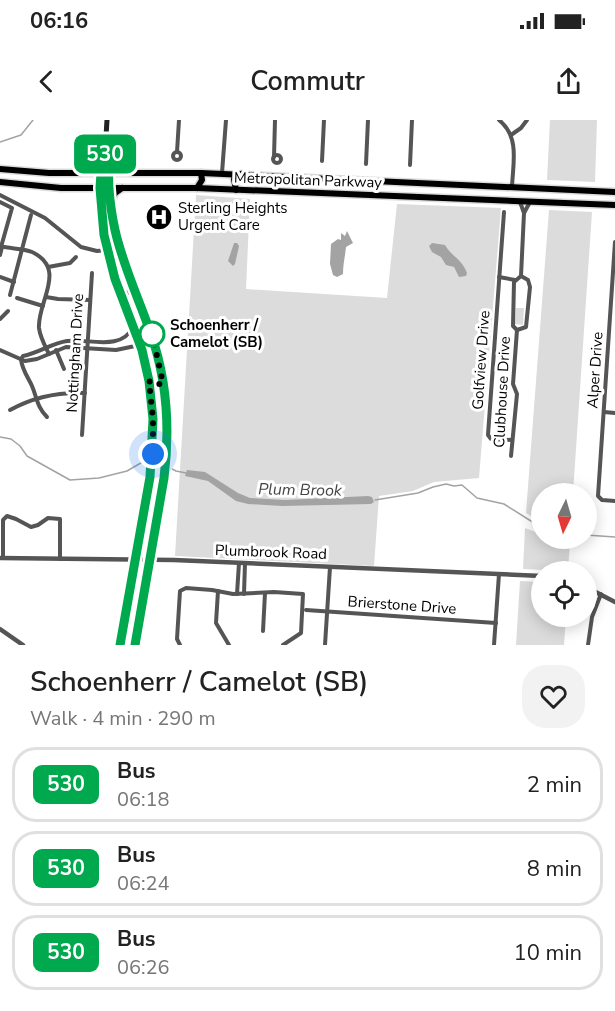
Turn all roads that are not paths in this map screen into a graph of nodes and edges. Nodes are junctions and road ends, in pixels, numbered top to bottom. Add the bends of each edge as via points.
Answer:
1 (107, 120) edge
2 (179, 120) edge
3 (225, 120) edge
4 (275, 120) edge
5 (324, 120) edge
6 (368, 120) edge
7 (412, 120) edge
8 (499, 120) edge
9 (527, 120) edge
10 (511, 135) junction
11 (177, 152) dead end
12 (276, 155) dead end
13 (322, 161) dead end
14 (366, 164) dead end
15 (410, 165) dead end
16 (3, 170) edge
17 (201, 172) junction
18 (104, 173) junction
19 (222, 174) junction
20 (242, 174) junction
21 (1, 182) edge
22 (416, 182) junction
23 (458, 184) junction
24 (512, 187) junction
25 (100, 188) junction
26 (109, 188) junction
27 (122, 188) junction
28 (197, 188) junction
29 (236, 190) junction
30 (615, 192) edge
31 (0, 195) edge
32 (411, 196) junction
33 (453, 198) junction
34 (520, 201) junction
35 (0, 202) edge
36 (530, 202) junction
37 (111, 203) junction
38 (615, 206) edge
39 (504, 212) dead end
40 (524, 213) junction
41 (31, 215) dead end
42 (103, 227) junction
43 (116, 231) junction
44 (615, 243) edge
45 (1, 247) edge
46 (22, 250) junction
47 (107, 250) junction
48 (0, 255) edge
49 (76, 257) dead end
50 (48, 267) junction
51 (92, 273) dead end
52 (521, 276) junction
53 (0, 277) edge
54 (499, 277) junction
55 (515, 280) junction
56 (14, 282) junction
57 (10, 295) dead end
58 (121, 295) junction
59 (136, 295) junction
60 (46, 297) junction
61 (16, 298) dead end
62 (90, 300) junction
63 (43, 306) junction
64 (8, 311) dead end
65 (0, 319) edge
66 (133, 325) junction
67 (518, 330) junction
68 (120, 339) junction
69 (88, 342) junction
70 (105, 343) junction
71 (140, 345) junction
72 (54, 346) junction
73 (87, 348) junction
74 (124, 348) junction
75 (104, 349) junction
76 (0, 350) edge
77 (56, 351) junction
78 (48, 352) junction
79 (21, 359) junction
80 (64, 369) dead end
81 (149, 381) junction
82 (163, 383) junction
83 (85, 393) junction
84 (35, 399) junction
85 (10, 410) dead end
86 (604, 412) junction
87 (615, 413) edge
88 (47, 417) dead end
89 (82, 435) dead end
90 (512, 440) junction
91 (511, 456) dead end
92 (615, 501) edge
93 (146, 503) junction
94 (158, 511) junction
95 (2, 558) edge
96 (60, 559) junction
97 (135, 560) junction
98 (150, 560) junction
99 (242, 563) junction
100 (330, 567) junction
101 (499, 574) junction
102 (531, 575) edge
103 (218, 591) junction
104 (597, 592) edge
105 (265, 593) junction
106 (237, 594) junction
107 (244, 594) junction
108 (601, 594) junction
109 (615, 602) edge
110 (127, 610) junction
111 (306, 610) dead end
112 (327, 612) junction
113 (139, 618) junction
114 (496, 622) junction
115 (0, 629) edge
116 (263, 631) dead end
117 (23, 645) edge
118 (121, 645) edge
119 (135, 645) edge
120 (180, 645) edge
121 (229, 645) edge
122 (283, 645) edge
123 (325, 645) edge
124 (494, 645) edge
125 (588, 645) edge

1 - 18 main road via 108,159
2 - 11 street
3 - 19 street
4 - 12 street
5 - 13 street
6 - 14 street
7 - 15 street
8 - 10 street
9 - 10 street
10 - 24 street
16 - 18 main road, Metropolitan Parkway
16 - 21 main road
17 - 18 main road, Metropolitan Parkway
17 - 19 main road, Metropolitan Parkway
17 - 28 main road
18 - 25 main road
18 - 26 main road
19 - 20 main road, Metropolitan Parkway
20 - 22 main road, Metropolitan Parkway
20 - 29 main road via 234,179
21 - 25 main road, Metropolitan Parkway
22 - 23 main road, Metropolitan Parkway
22 - 32 main road via 418,189
23 - 24 main road, Metropolitan Parkway
23 - 33 main road via 452,190
24 - 30 main road, Metropolitan Parkway
25 - 26 main road, Metropolitan Parkway
25 - 42 main road
26 - 27 main road, Metropolitan Parkway
26 - 37 main road
27 - 28 main road, Metropolitan Parkway
27 - 37 main road
28 - 29 main road, Metropolitan Parkway
29 - 32 main road, Metropolitan Parkway
31 - 47 street via 45,218 81,247 96,252
32 - 33 main road, Metropolitan Parkway
33 - 34 main road, Metropolitan Parkway
34 - 36 main road, Metropolitan Parkway
34 - 40 street, Clubhouse Drive
35 - 45 street via 12,208
36 - 38 main road, Metropolitan Parkway
36 - 40 street, Clubhouse Drive
37 - 43 main road
39 - 54 street
40 - 52 street, Clubhouse Drive
41 - 46 street
42 - 43 main road
42 - 47 main road
43 - 59 main road
44 - 86 street, Alper Drive
45 - 46 street
45 - 48 street
46 - 50 street via 35,254
46 - 56 street
47 - 58 main road
49 - 50 street via 70,263
50 - 60 street via 50,283
51 - 62 street, Nottingham Drive
52 - 55 street
52 - 67 street, Clubhouse Drive via 530,287 526,327
53 - 56 street
54 - 55 street
54 - 90 street, Golfview Drive via 488,435 491,439
55 - 67 street, Clubhouse Drive via 512,324
56 - 57 street
58 - 59 main road via 128,291
58 - 66 main road
59 - 82 main road via 152,334
60 - 62 street
60 - 63 street
61 - 63 street
62 - 69 street, Nottingham Drive
63 - 78 street via 39,330
64 - 65 street
66 - 68 street via 130,333
66 - 71 main road
67 - 90 street, Clubhouse Drive
68 - 70 street
68 - 74 street
69 - 70 street
69 - 72 street via 68,340
69 - 73 street, Nottingham Drive
70 - 75 street
71 - 74 street
71 - 81 main road
72 - 77 street
72 - 78 street
73 - 75 street
73 - 77 street via 70,346
73 - 83 street, Nottingham Drive
74 - 75 street
76 - 79 street
77 - 78 street
77 - 80 street
78 - 79 street
79 - 84 street
81 - 82 main road
81 - 93 main road via 153,419
82 - 94 main road via 166,460
83 - 84 street
83 - 89 street, Nottingham Drive
84 - 85 street
84 - 88 street
86 - 87 street
86 - 92 street, Alper Drive via 600,499
90 - 91 street, Clubhouse Drive
93 - 94 main road via 153,504
93 - 97 main road
94 - 98 main road
95 - 96 street, Plumbrook Road
95 - 96 street via 6,517 30,527 48,518 60,519
96 - 97 street, Plumbrook Road
97 - 98 street, Plumbrook Road
97 - 110 main road
98 - 99 street, Plumbrook Road
98 - 113 main road
99 - 100 street, Plumbrook Road
99 - 106 street
99 - 107 street
100 - 101 street, Plumbrook Road
100 - 112 street
101 - 102 street, Plumbrook Road
101 - 114 street
103 - 106 street
103 - 120 street via 181,589 177,639
103 - 121 street via 216,623
104 - 108 street
105 - 107 street
105 - 116 street
105 - 122 street via 303,594 301,633
106 - 107 street
108 - 109 street
108 - 125 street via 592,617
110 - 113 main road via 132,618
110 - 118 main road
111 - 112 street, Brierstone Drive
112 - 114 street, Brierstone Drive
112 - 123 street
113 - 119 main road
114 - 124 street
115 - 117 street

